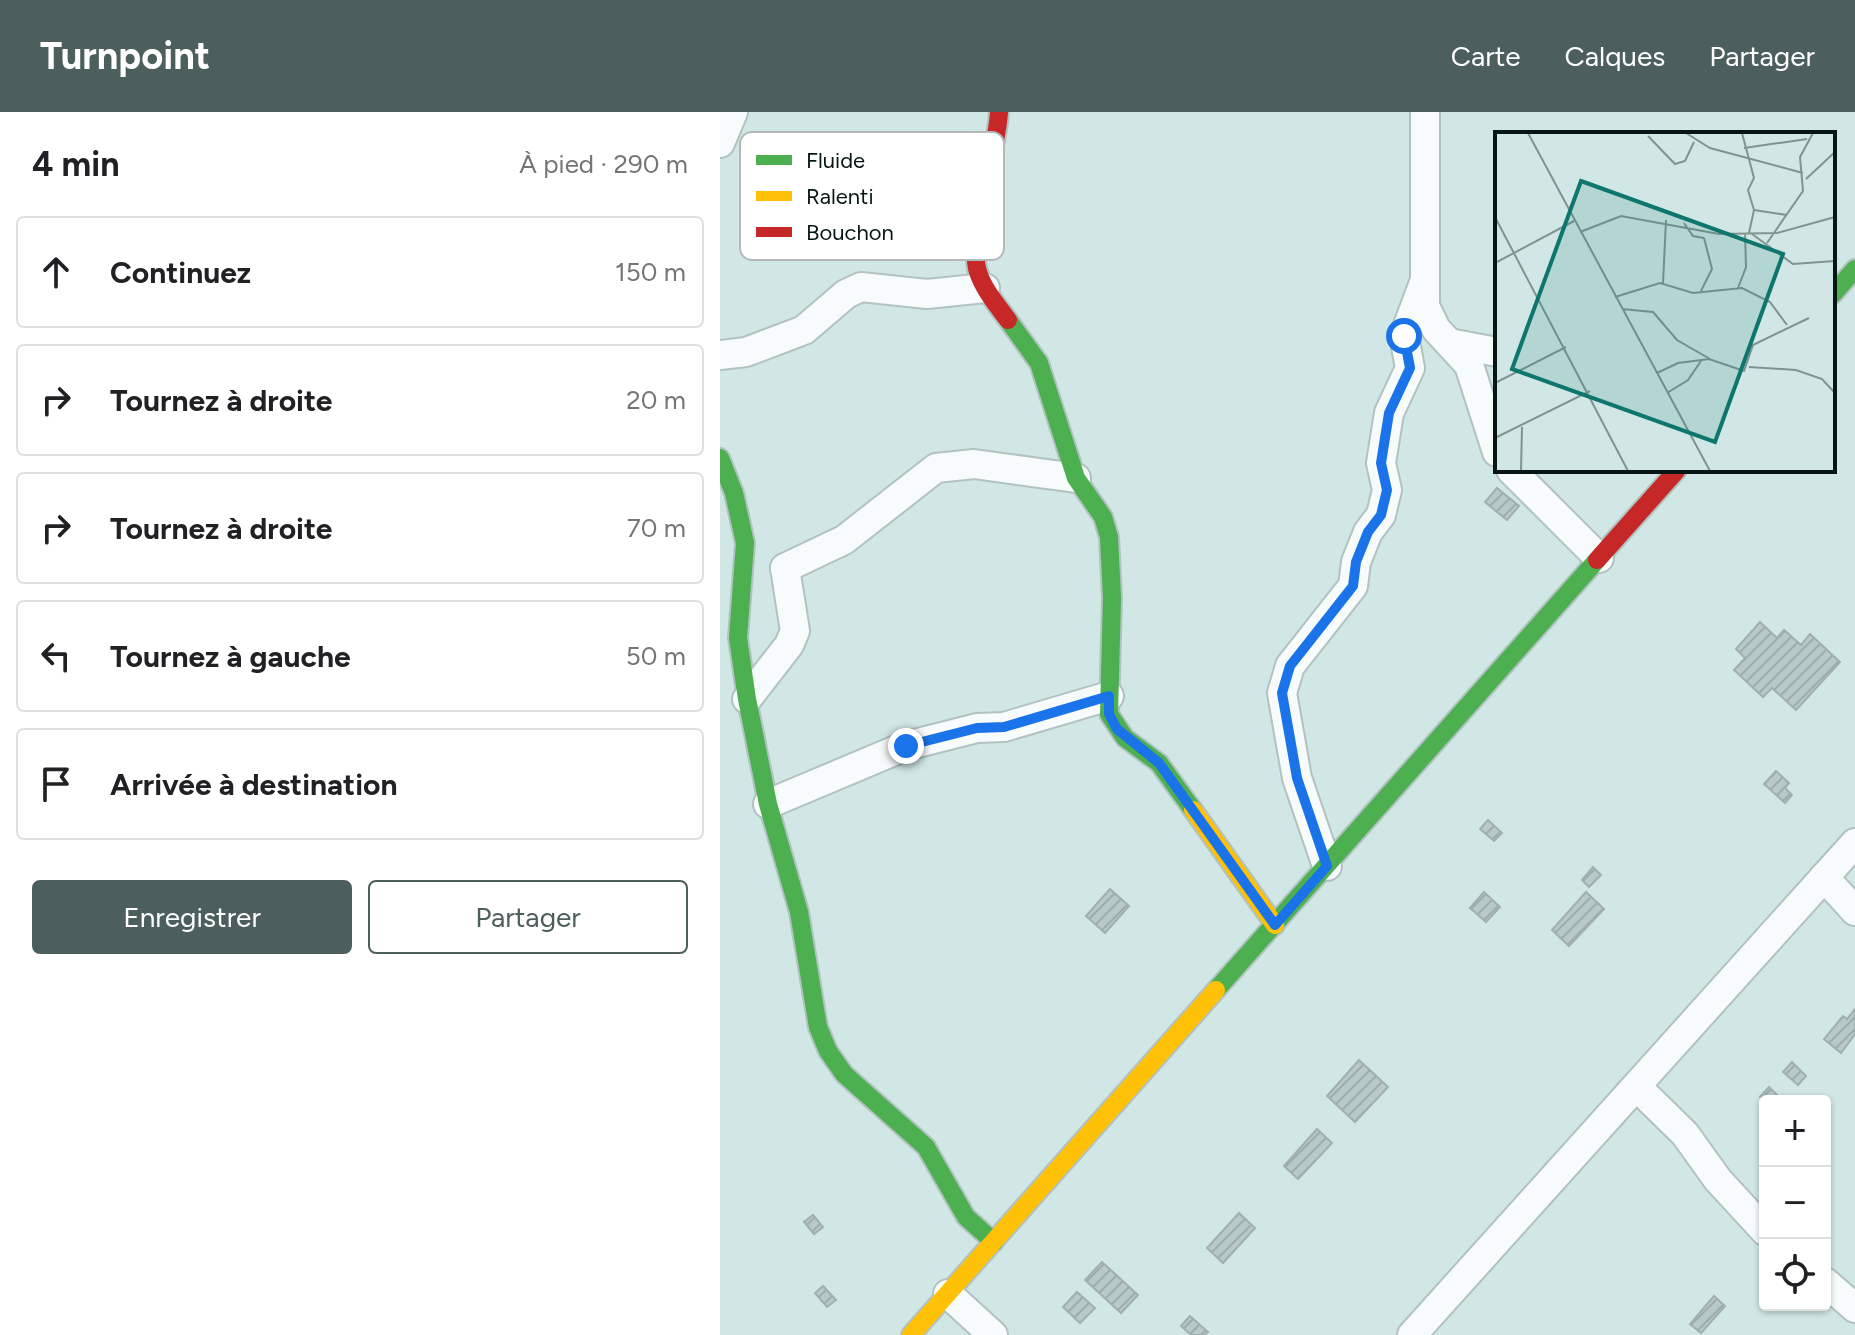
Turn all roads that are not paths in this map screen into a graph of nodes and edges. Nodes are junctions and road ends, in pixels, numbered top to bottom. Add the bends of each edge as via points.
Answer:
1 (733, 112) edge
2 (999, 112) edge
3 (1425, 112) edge
4 (998, 132) edge
5 (720, 143) edge
6 (977, 260) edge
7 (1855, 269) edge
8 (1425, 280) junction
9 (985, 288) junction
10 (1835, 292) edge
11 (1449, 343) junction
12 (1495, 352) edge
13 (720, 355) edge
14 (1495, 446) edge
15 (720, 458) edge
16 (1513, 472) edge
17 (1675, 472) edge
18 (1076, 478) junction
19 (745, 543) junction
20 (1599, 558) junction
21 (785, 568) junction
22 (1109, 696) junction
23 (747, 699) junction
24 (768, 804) junction
25 (1855, 843) edge
26 (1327, 866) junction
27 (1824, 877) junction
28 (1855, 911) edge
29 (1275, 925) junction
30 (1638, 1088) junction
31 (1759, 1224) edge
32 (994, 1242) junction
33 (1831, 1287) edge
34 (948, 1294) junction
35 (1855, 1308) edge
36 (911, 1335) edge
37 (993, 1335) edge
38 (1412, 1335) edge

1 - 5 street
2 - 4 street
3 - 8 street
6 - 9 street
7 - 10 street
8 - 11 street via 1425,306
8 - 26 street via 1404,336 1410,368 1389,413 1381,463 1387,490 1381,515 1356,562 1353,586 1290,666 1282,693 1297,778
9 - 13 street via 927,294 861,287 815,324 746,352
9 - 18 street via 1039,363
11 - 12 street
11 - 14 street via 1469,365
15 - 19 street
16 - 20 street
17 - 20 street
18 - 21 street via 974,464 936,468 844,540
18 - 22 street via 1103,517 1109,537
19 - 21 street
19 - 23 street via 738,638
20 - 26 street
21 - 23 street via 795,631
22 - 24 street via 1004,727 977,728 906,746
22 - 29 street via 1109,714 1117,729 1159,763
23 - 24 street
24 - 32 street via 796,898 818,1027 828,1051 844,1074 926,1147 966,1217
25 - 27 street
26 - 29 street
27 - 28 street
27 - 30 street
29 - 32 street
30 - 31 street via 1685,1134
30 - 38 street via 1578,1147
32 - 34 street
33 - 35 street
34 - 36 street
34 - 37 street

